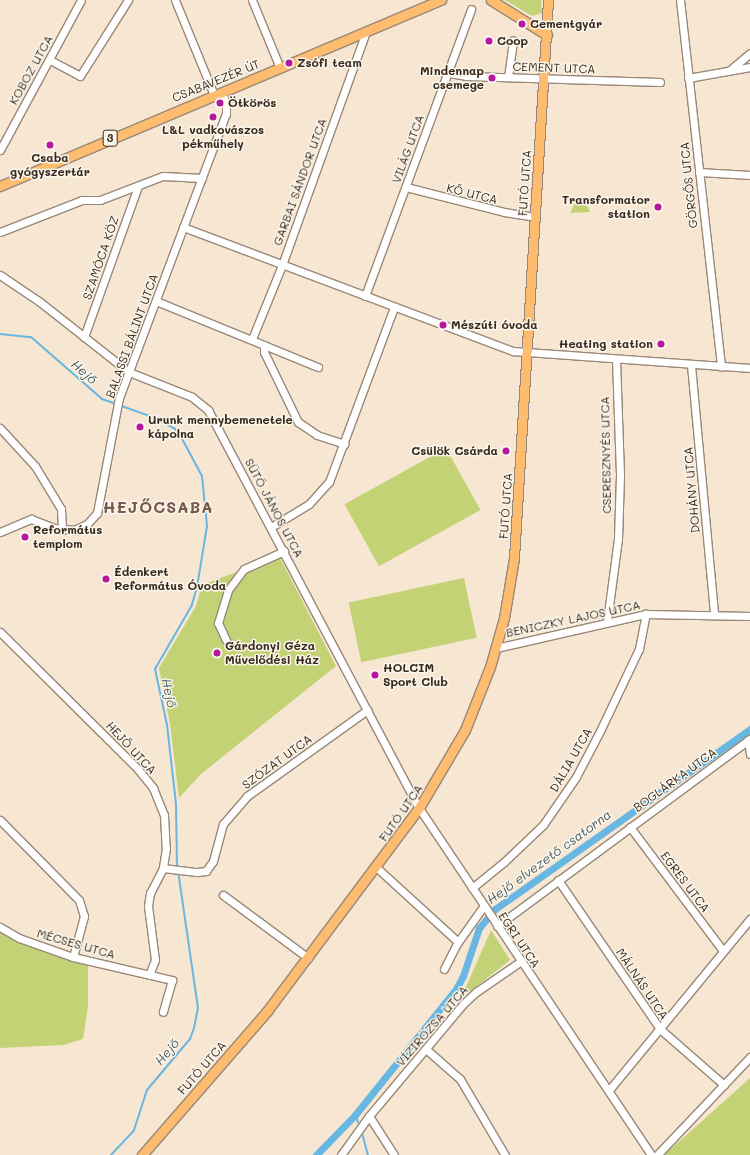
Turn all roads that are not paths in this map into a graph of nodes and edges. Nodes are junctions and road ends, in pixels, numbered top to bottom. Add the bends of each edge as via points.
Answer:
1 (81, 0) edge
2 (128, 0) edge
3 (175, 0) edge
4 (252, 0) edge
5 (441, 0) edge
6 (491, 0) edge
7 (548, 0) edge
8 (553, 0) edge
9 (680, 0) edge
10 (471, 9) dead end
11 (548, 13) junction
12 (366, 32) junction
13 (547, 35) junction
14 (513, 40) dead end
15 (750, 52) edge
16 (50, 60) junction
17 (750, 67) edge
18 (280, 68) junction
19 (730, 70) junction
20 (448, 73) junction
21 (508, 77) junction
22 (544, 78) junction
23 (688, 78) junction
24 (660, 82) dead end
25 (218, 93) junction
26 (0, 150) edge
27 (699, 172) junction
28 (750, 175) edge
29 (202, 178) junction
30 (0, 186) edge
31 (138, 186) junction
32 (406, 187) junction
33 (535, 217) junction
34 (183, 227) junction
35 (0, 232) edge
36 (282, 265) junction
37 (0, 275) edge
38 (365, 296) junction
39 (156, 301) junction
40 (394, 307) junction
41 (84, 337) junction
42 (252, 339) junction
43 (264, 345) junction
44 (527, 352) junction
45 (616, 359) junction
46 (691, 365) junction
47 (318, 367) dead end
48 (721, 367) junction
49 (750, 368) edge
50 (129, 372) junction
51 (0, 428) edge
52 (345, 444) junction
53 (271, 527) junction
54 (62, 530) junction
55 (0, 532) edge
56 (284, 551) junction
57 (646, 614) junction
58 (714, 614) junction
59 (750, 616) edge
60 (607, 621) junction
61 (0, 632) edge
62 (226, 640) dead end
63 (496, 648) junction
64 (368, 710) junction
65 (749, 740) edge
66 (750, 754) edge
67 (419, 808) junction
68 (0, 820) edge
69 (630, 827) junction
70 (167, 868) junction
71 (376, 868) junction
72 (558, 880) junction
73 (472, 888) junction
74 (223, 895) dead end
75 (483, 907) junction
76 (750, 919) edge
77 (496, 924) junction
78 (0, 927) edge
79 (458, 942) junction
80 (723, 951) junction
81 (74, 957) junction
82 (308, 958) junction
83 (520, 961) junction
84 (444, 969) dead end
85 (148, 975) junction
86 (163, 1012) dead end
87 (660, 1029) junction
88 (427, 1050) junction
89 (750, 1057) edge
90 (724, 1085) junction
91 (609, 1090) junction
92 (369, 1116) junction
93 (142, 1155) edge
94 (341, 1155) edge
95 (394, 1155) edge
96 (505, 1155) edge
97 (651, 1155) edge
98 (657, 1155) edge

1 - 16 street, KOBOZ UTCA
2 - 16 street via 80,76
3 - 25 street, BALASSI BÁLINT UTCA
4 - 18 street
5 - 12 main road, CSABAVEZÉR ÚT / 3
6 - 13 main road
7 - 11 main road, FUTÓ UTCA
8 - 11 main road
9 - 23 street, GÖRGŐS UTCA
10 - 20 street, VILÁG UTCA
11 - 13 main road, FUTÓ UTCA
12 - 18 main road, CSABAVEZÉR ÚT / 3
12 - 36 street, GARBAI SÁNDOR UTCA
13 - 22 main road, FUTÓ UTCA
14 - 21 street
15 - 19 street
16 - 26 street, KOBOZ UTCA
17 - 19 street
18 - 25 main road, CSABAVEZÉR ÚT / 3
19 - 23 street
20 - 21 street, CEMENT UTCA
20 - 32 street, VILÁG UTCA
21 - 22 street, CEMENT UTCA
22 - 24 street, CEMENT UTCA
22 - 33 main road, FUTÓ UTCA
23 - 27 street, GÖRGŐS UTCA
25 - 29 street, BALASSI BÁLINT UTCA via 226,104 226,114
25 - 30 main road, CSABAVEZÉR ÚT / 3
27 - 28 street
27 - 48 street, GÖRGŐS UTCA
29 - 31 street, SZAMÓCA KÖZ via 163,176
29 - 34 street, BALASSI BÁLINT UTCA
31 - 35 street, SZAMÓCA KÖZ via 100,200 82,200
31 - 41 street, SZAMÓCA KÖZ
32 - 33 street, KŐ UTCA via 504,212
32 - 38 street, VILÁG UTCA
33 - 44 main road, FUTÓ UTCA
34 - 36 street
34 - 39 street, BALASSI BÁLINT UTCA
36 - 38 street
36 - 42 street, GARBAI SÁNDOR UTCA
37 - 41 street, SÜTŐ JÁNOS UTCA via 40,302
38 - 40 street
39 - 42 street
39 - 50 street, BALASSI BÁLINT UTCA
40 - 44 street via 513,351
40 - 52 street
41 - 50 street, SÜTŐ JÁNOS UTCA
42 - 43 street
43 - 47 street
43 - 52 street via 264,352 298,422 317,435
44 - 45 street
44 - 63 main road, FUTÓ UTCA via 514,558
45 - 46 street
45 - 60 street, CSERESZNYÉS UTCA via 620,482 618,539
46 - 48 street
46 - 58 street, DOHÁNY UTCA
48 - 49 street
50 - 53 street, SÜTŐ JÁNOS UTCA via 192,397 208,410
50 - 54 street, BALASSI BÁLINT UTCA via 116,411 97,513 81,528
51 - 54 street via 35,466 61,509
52 - 53 street via 324,490 309,504
53 - 56 street, SÜTŐ JÁNOS UTCA
54 - 55 street, BALASSI BÁLINT UTCA via 31,519
56 - 62 street via 244,569 228,590 218,623
56 - 64 street, SÜTŐ JÁNOS UTCA
57 - 58 street, BENICZKY LAJOS UTCA
57 - 60 street, BENICZKY LAJOS UTCA
57 - 73 street, DÁLIA UTCA via 639,649 576,777 543,825
58 - 59 street, BENICZKY LAJOS UTCA
60 - 63 street, BENICZKY LAJOS UTCA
61 - 70 street, HEJŐ UTCA via 137,768 153,788 164,815
63 - 67 main road, FUTÓ UTCA via 480,696 465,730
64 - 67 street, EGRI UTCA
64 - 70 street, SZÓZAT UTCA via 247,796 223,824 213,862 206,871
65 - 66 street
65 - 69 street, BOGLÁRKA UTCA
67 - 71 main road, FUTÓ UTCA
67 - 73 street, EGRI UTCA
68 - 81 street via 79,900 84,916
69 - 72 street, BOGLÁRKA UTCA
69 - 80 street, EGRES UTCA
70 - 85 street, HEJŐ UTCA via 150,893 148,906 155,960
71 - 79 street
71 - 82 main road, FUTÓ UTCA
72 - 77 street, BOGLÁRKA UTCA
72 - 87 street, MÁLNÁS UTCA
73 - 75 street, EGRI UTCA
74 - 82 street
75 - 77 street, EGRI UTCA
75 - 79 street
76 - 80 street
77 - 83 street, EGRI UTCA
78 - 81 street, MÉCSES UTCA via 19,938
79 - 84 street
80 - 87 street
81 - 85 street, MÉCSES UTCA
82 - 93 main road, FUTÓ UTCA via 224,1061
83 - 88 street, VÍZIRÓZSA UTCA via 476,992
83 - 91 street, EGRI UTCA
85 - 86 street, MÉCSES UTCA via 172,980
87 - 90 street, MÁLNÁS UTCA
87 - 91 street
88 - 92 street, VÍZIRÓZSA UTCA
88 - 96 street via 460,1079
89 - 90 street
90 - 98 street
91 - 97 street, EGRI UTCA
92 - 94 street, VÍZIRÓZSA UTCA
92 - 95 street

